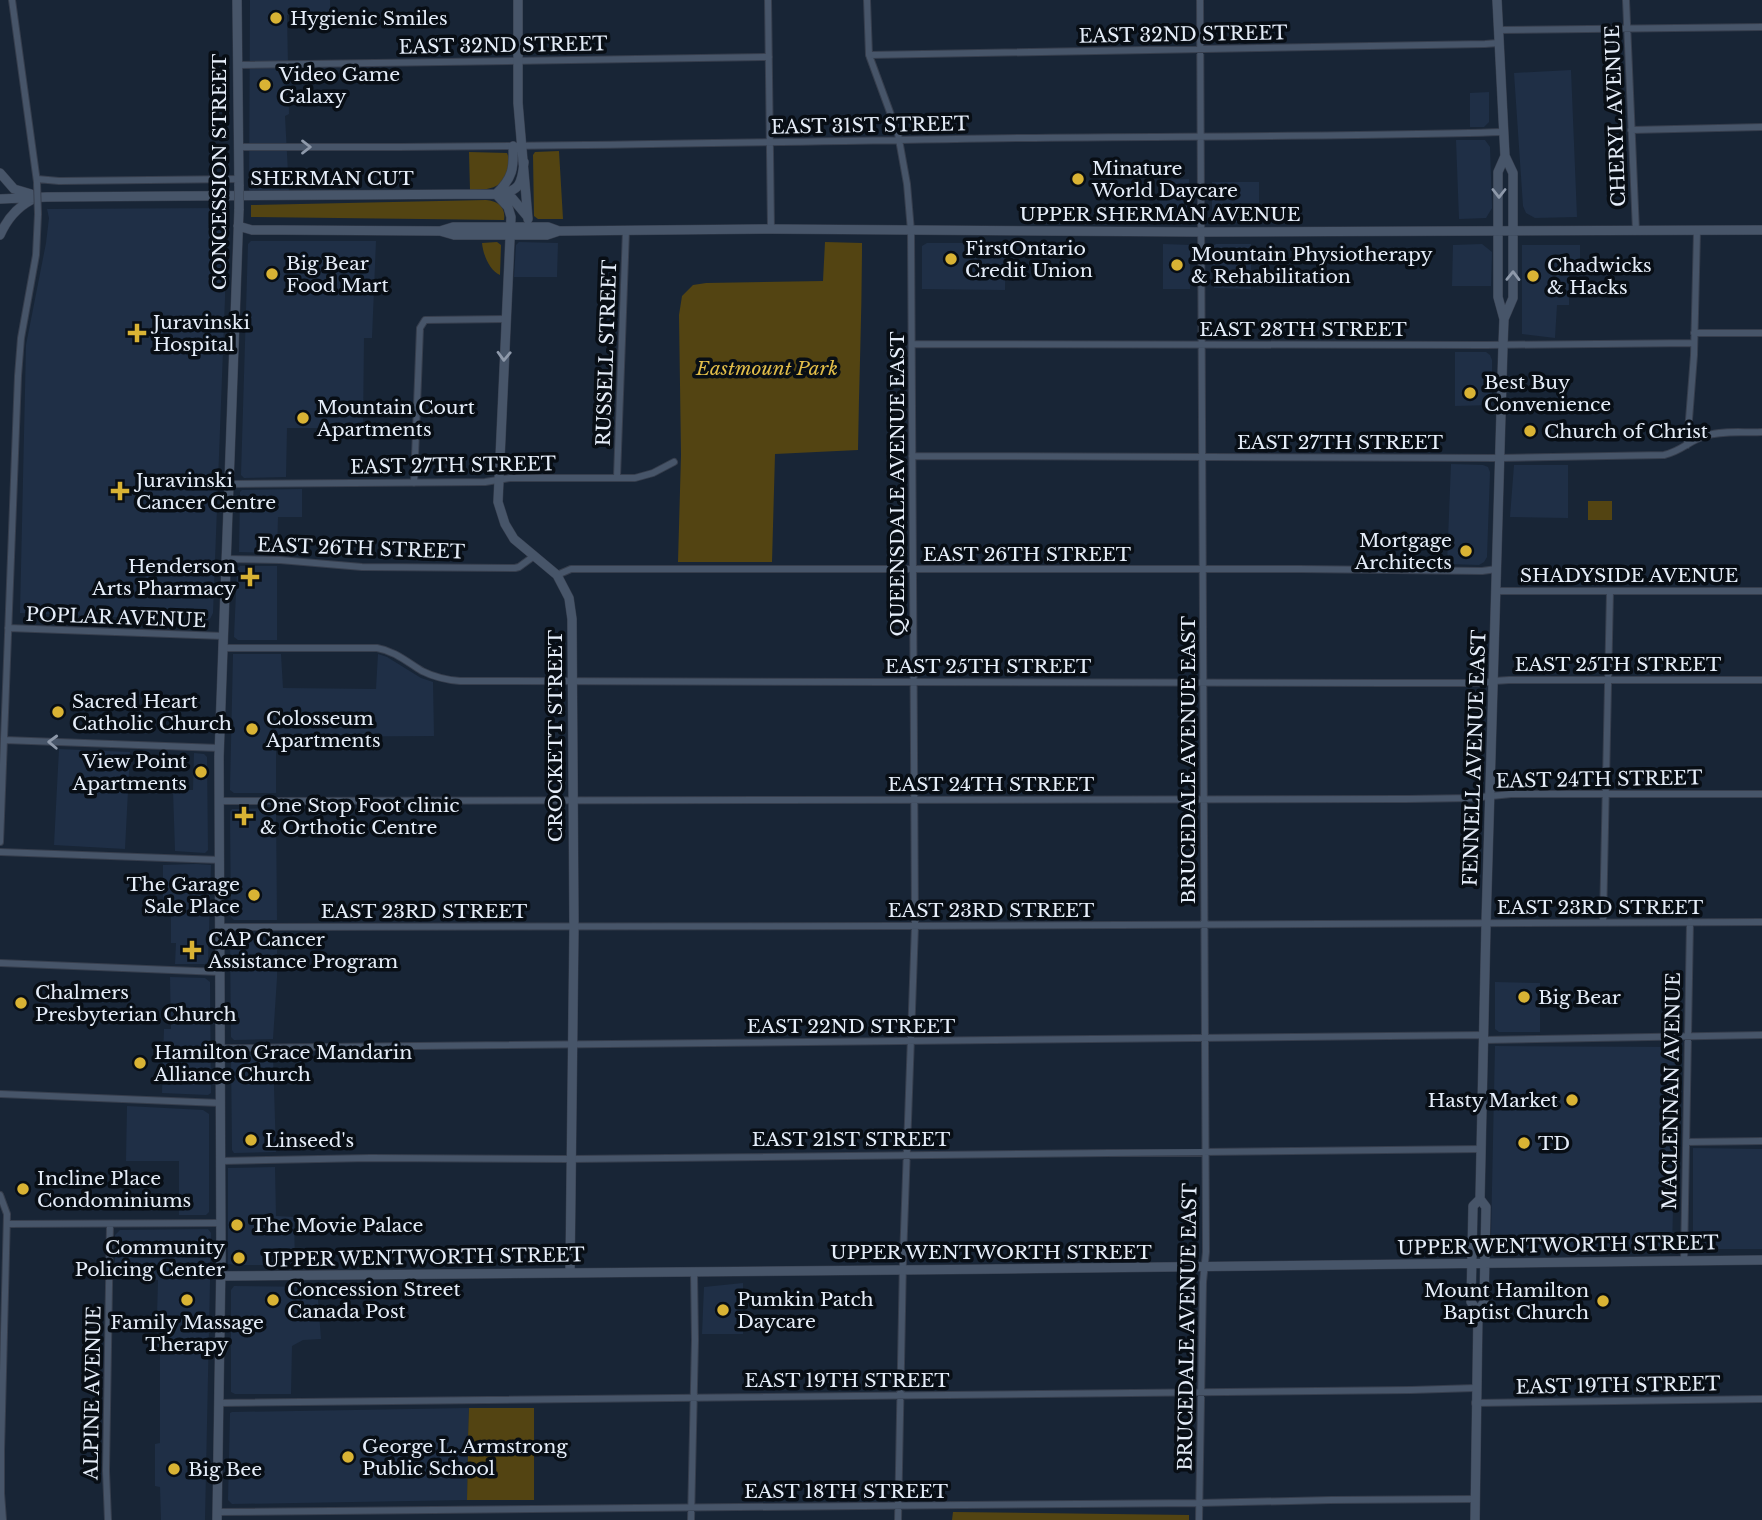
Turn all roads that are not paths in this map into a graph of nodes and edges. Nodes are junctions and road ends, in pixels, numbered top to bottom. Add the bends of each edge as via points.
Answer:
1 (12, 0) edge
2 (237, 0) edge
3 (518, 0) edge
4 (768, 0) edge
5 (867, 0) edge
6 (1200, 0) edge
7 (1497, 0) edge
8 (1626, 0) edge
9 (1762, 27) edge
10 (1627, 29) junction
11 (1498, 30) junction
12 (1498, 43) junction
13 (1200, 49) junction
14 (869, 55) junction
15 (769, 57) junction
16 (518, 61) junction
17 (238, 65) junction
18 (1762, 127) edge
19 (1631, 130) junction
20 (1503, 132) junction
21 (1202, 136) junction
22 (899, 141) junction
23 (769, 143) junction
24 (517, 146) junction
25 (238, 147) junction
26 (1505, 156) junction
27 (524, 162) junction
28 (0, 173) edge
29 (37, 181) junction
30 (239, 183) junction
31 (496, 194) junction
32 (47, 197) junction
33 (0, 199) edge
34 (528, 219) junction
35 (238, 226) junction
36 (548, 226) junction
37 (771, 229) junction
38 (626, 230) junction
39 (1499, 230) junction
40 (1762, 230) edge
41 (510, 231) junction
42 (559, 231) junction
43 (911, 231) junction
44 (1514, 231) junction
45 (1636, 231) junction
46 (1697, 231) junction
47 (1201, 233) junction
48 (0, 235) edge
49 (505, 319) junction
50 (1504, 319) junction
51 (1694, 333) junction
52 (1762, 333) edge
53 (1694, 343) junction
54 (912, 344) junction
55 (1201, 345) junction
56 (1503, 345) junction
57 (1762, 432) edge
58 (1687, 445) junction
59 (912, 456) junction
60 (1202, 457) junction
61 (1500, 458) junction
62 (674, 462) dead end
63 (617, 477) junction
64 (499, 480) junction
65 (414, 483) junction
66 (229, 484) junction
67 (534, 556) junction
68 (226, 559) junction
69 (913, 569) junction
70 (1497, 569) junction
71 (1203, 570) junction
72 (557, 575) junction
73 (1762, 590) edge
74 (1610, 591) junction
75 (1497, 592) junction
76 (8, 628) junction
77 (223, 636) junction
78 (222, 648) junction
79 (1608, 680) junction
80 (1762, 680) edge
81 (572, 681) junction
82 (1494, 681) junction
83 (914, 682) junction
84 (1203, 683) junction
85 (4, 740) junction
86 (219, 748) junction
87 (1605, 794) junction
88 (1762, 794) edge
89 (1489, 796) junction
90 (1203, 799) junction
91 (914, 800) junction
92 (219, 801) junction
93 (574, 801) junction
94 (0, 842) edge
95 (0, 852) edge
96 (220, 860) junction
97 (1603, 922) junction
98 (1690, 922) junction
99 (1762, 922) edge
100 (1204, 924) junction
101 (1486, 924) junction
102 (915, 926) junction
103 (220, 927) junction
104 (574, 927) junction
105 (0, 964) edge
106 (220, 972) junction
107 (1762, 1035) edge
108 (1688, 1037) junction
109 (1205, 1038) junction
110 (1483, 1038) junction
111 (910, 1042) junction
112 (573, 1046) junction
113 (220, 1048) junction
114 (0, 1094) edge
115 (220, 1103) junction
116 (1762, 1141) edge
117 (1686, 1142) junction
118 (1481, 1149) junction
119 (1205, 1151) junction
120 (906, 1155) junction
121 (571, 1158) junction
122 (221, 1161) junction
123 (0, 1195) edge
124 (1480, 1199) junction
125 (221, 1223) junction
126 (7, 1224) junction
127 (110, 1224) junction
128 (1762, 1260) edge
129 (1684, 1261) junction
130 (1484, 1262) junction
131 (1471, 1263) junction
132 (1205, 1268) junction
133 (903, 1270) junction
134 (570, 1273) junction
135 (694, 1273) junction
136 (221, 1276) junction
137 (1478, 1312) junction
138 (1475, 1388) junction
139 (1202, 1392) junction
140 (900, 1396) junction
141 (694, 1397) junction
142 (1762, 1399) edge
143 (219, 1403) junction
144 (1475, 1403) junction
145 (1475, 1499) junction
146 (1199, 1503) junction
147 (898, 1505) junction
148 (691, 1508) junction
149 (217, 1516) edge
150 (4, 1520) edge
151 (108, 1520) edge
152 (691, 1520) edge
153 (898, 1520) edge
154 (1199, 1520) edge
155 (1475, 1520) edge

1 - 29 street
2 - 17 main road, CONCESSION STREET
3 - 16 main road
4 - 15 street
5 - 14 street, QUEENSDALE AVENUE EAST
6 - 13 street, BRUCEDALE AVENUE EAST
7 - 11 main road, FENNELL AVENUE EAST
8 - 10 street, CHERYL AVENUE
9 - 10 street
10 - 11 street
10 - 19 street, CHERYL AVENUE
11 - 12 main road, FENNELL AVENUE EAST
12 - 13 street, EAST 32ND STREET
12 - 20 main road, FENNELL AVENUE EAST
13 - 14 street, EAST 32ND STREET
13 - 21 street, BRUCEDALE AVENUE EAST
14 - 22 street, QUEENSDALE AVENUE EAST
15 - 16 street, EAST 32ND STREET
15 - 23 street
16 - 17 street, EAST 32ND STREET
16 - 24 main road
17 - 25 main road, CONCESSION STREET
18 - 19 street
19 - 45 street, CHERYL AVENUE
20 - 21 street, EAST 31ST STREET
20 - 26 main road, FENNELL AVENUE EAST
21 - 22 street, EAST 31ST STREET
21 - 47 street, BRUCEDALE AVENUE EAST
22 - 23 street, EAST 31ST STREET
22 - 43 street, QUEENSDALE AVENUE EAST
23 - 24 street, EAST 31ST STREET
23 - 37 street
25 -> 24 street, EAST 31ST STREET
24 - 27 main road
24 - 31 main road via 511,175
25 - 30 main road, CONCESSION STREET
26 -> 39 main road, FENNELL AVENUE EAST via 1499,172
26 - 44 main road, FENNELL AVENUE EAST via 1513,173
27 - 31 main road via 516,188
27 - 34 main road
28 - 32 main road via 14,189
29 - 30 street
29 - 76 street, bridge via 36,255 20,351
30 - 35 main road, CONCESSION STREET, bridge
31 - 32 main road, SHERMAN CUT
31 - 34 main road via 512,198
31 - 41 main road via 508,207
32 - 33 main road, SHERMAN CUT
32 - 48 main road via 15,211
34 - 36 main road
35 - 41 main road, UPPER SHERMAN AVENUE via 252,230 440,230 454,235
35 - 66 main road, CONCESSION STREET
36 - 41 main road, UPPER SHERMAN AVENUE
36 - 42 main road, UPPER SHERMAN AVENUE
37 - 38 main road, UPPER SHERMAN AVENUE
37 - 43 main road, UPPER SHERMAN AVENUE
38 - 42 main road, UPPER SHERMAN AVENUE
38 - 63 street, RUSSELL STREET
39 - 44 main road, UPPER SHERMAN AVENUE
39 - 47 main road, UPPER SHERMAN AVENUE
39 - 50 main road, FENNELL AVENUE EAST via 1499,297
40 - 46 main road, UPPER SHERMAN AVENUE
41 - 42 main road, UPPER SHERMAN AVENUE via 547,235
41 - 49 main road, CROCKETT STREET
43 - 47 main road, UPPER SHERMAN AVENUE
43 - 54 street, QUEENSDALE AVENUE EAST
44 - 45 main road, UPPER SHERMAN AVENUE
50 -> 44 main road, FENNELL AVENUE EAST via 1513,298
45 - 46 main road, UPPER SHERMAN AVENUE
46 - 51 street
47 - 55 street, BRUCEDALE AVENUE EAST
49 -> 64 main road, CROCKETT STREET
49 - 65 street via 425,320 420,328
50 - 56 main road, FENNELL AVENUE EAST
51 - 52 street
51 - 53 street
53 - 56 street, EAST 28TH STREET
53 - 58 street
54 - 55 street, EAST 28TH STREET
54 - 59 street, QUEENSDALE AVENUE EAST
55 - 56 street, EAST 28TH STREET
55 - 60 street, BRUCEDALE AVENUE EAST
56 - 61 main road, FENNELL AVENUE EAST
57 - 58 street, EAST 27TH STREET via 1705,436
58 - 61 street, EAST 27TH STREET via 1664,456
59 - 60 street, EAST 27TH STREET
59 - 69 street, QUEENSDALE AVENUE EAST
60 - 61 street, EAST 27TH STREET
60 - 71 street, BRUCEDALE AVENUE EAST
61 - 70 main road, FENNELL AVENUE EAST
62 - 63 street, EAST 27TH STREET via 645,476
63 - 64 street, EAST 27TH STREET
64 - 65 street, EAST 27TH STREET
64 - 67 main road, CROCKETT STREET via 498,502 505,524
65 - 66 street, EAST 27TH STREET
66 - 68 main road, CONCESSION STREET
67 - 68 street, EAST 26TH STREET via 515,568 362,567
67 - 72 main road, CROCKETT STREET
68 - 77 main road, CONCESSION STREET
69 - 71 street, EAST 26TH STREET
69 - 72 street, EAST 26TH STREET via 571,569
69 - 83 street, QUEENSDALE AVENUE EAST
70 - 71 street, EAST 26TH STREET
70 - 75 main road, FENNELL AVENUE EAST
71 - 84 street, BRUCEDALE AVENUE EAST
72 - 81 main road, CROCKETT STREET via 570,604
73 - 74 street, SHADYSIDE AVENUE
74 - 75 street, SHADYSIDE AVENUE
74 - 79 street
75 - 82 main road, FENNELL AVENUE EAST
76 - 77 street, POPLAR AVENUE
76 - 85 street
77 - 78 main road, CONCESSION STREET
78 - 81 street, EAST 25TH STREET via 377,648 445,679
78 - 86 main road, CONCESSION STREET
79 - 80 street, EAST 25TH STREET
79 - 82 street, EAST 25TH STREET
79 - 87 street
81 - 83 street, EAST 25TH STREET
81 - 93 main road, CROCKETT STREET
82 - 84 street, EAST 25TH STREET
82 - 89 main road, FENNELL AVENUE EAST
83 - 84 street, EAST 25TH STREET
83 - 91 street, QUEENSDALE AVENUE EAST
84 - 90 street, BRUCEDALE AVENUE EAST
86 -> 85 street
85 - 94 street
86 - 92 main road, CONCESSION STREET
87 - 88 street, EAST 24TH STREET
87 - 89 street, EAST 24TH STREET
87 - 97 street
89 - 90 street, EAST 24TH STREET
89 - 101 main road, FENNELL AVENUE EAST
90 - 91 street, EAST 24TH STREET
90 - 100 street, BRUCEDALE AVENUE EAST
91 - 93 street, EAST 24TH STREET
91 - 102 street, QUEENSDALE AVENUE EAST
92 - 93 street, EAST 24TH STREET
92 - 96 main road, CONCESSION STREET
93 - 104 main road, CROCKETT STREET
95 - 96 street
96 - 103 main road, CONCESSION STREET
97 - 98 street, EAST 23RD STREET
97 - 101 street, EAST 23RD STREET
98 - 99 street, EAST 23RD STREET
98 - 108 street, MACLENNAN AVENUE
100 - 101 street, EAST 23RD STREET
100 - 102 street, EAST 23RD STREET
100 - 109 street, BRUCEDALE AVENUE EAST
101 - 110 main road, FENNELL AVENUE EAST
102 - 104 street, EAST 23RD STREET
102 - 111 street, QUEENSDALE AVENUE EAST
103 - 104 street, EAST 23RD STREET
103 - 106 main road, CONCESSION STREET
104 - 112 main road, CROCKETT STREET
105 - 106 street
106 - 113 main road, CONCESSION STREET
107 - 108 street, EAST 22ND STREET
108 - 110 street, EAST 22ND STREET
108 - 117 street, MACLENNAN AVENUE
109 - 110 street, EAST 22ND STREET
109 - 111 street, EAST 22ND STREET
109 - 119 street, BRUCEDALE AVENUE EAST
110 - 118 main road, FENNELL AVENUE EAST
111 - 112 street, EAST 22ND STREET
111 - 120 street, QUEENSDALE AVENUE EAST
112 - 113 street, EAST 22ND STREET
112 - 121 main road, CROCKETT STREET
113 - 115 main road, CONCESSION STREET
114 - 115 street
115 - 122 main road, CONCESSION STREET
116 - 117 street
117 - 129 street, MACLENNAN AVENUE
118 - 119 street, EAST 21ST STREET
118 - 124 main road, FENNELL AVENUE EAST
119 - 120 street, EAST 21ST STREET
119 - 132 street, BRUCEDALE AVENUE EAST
120 - 121 street, EAST 21ST STREET
120 - 133 street, QUEENSDALE AVENUE EAST
121 - 122 street, EAST 21ST STREET
121 - 134 main road, CROCKETT STREET
122 - 125 main road, CONCESSION STREET
123 - 126 street
124 - 130 main road, FENNELL AVENUE EAST via 1486,1207
124 - 131 main road, FENNELL AVENUE EAST via 1473,1206
125 - 127 street
125 - 136 main road, CONCESSION STREET
126 - 127 street
126 - 150 street via 0,1478
127 - 151 street, ALPINE AVENUE
128 - 129 main road, UPPER WENTWORTH STREET
129 - 130 main road, UPPER WENTWORTH STREET
130 - 131 main road, UPPER WENTWORTH STREET
130 - 137 main road, FENNELL AVENUE EAST via 1484,1302
131 - 132 main road, UPPER WENTWORTH STREET
131 - 137 main road, FENNELL AVENUE EAST via 1471,1303
132 - 133 main road, UPPER WENTWORTH STREET
132 - 139 street, BRUCEDALE AVENUE EAST
133 - 135 main road, UPPER WENTWORTH STREET
133 - 140 street, QUEENSDALE AVENUE EAST
134 - 135 main road, UPPER WENTWORTH STREET
134 - 136 main road, UPPER WENTWORTH STREET
135 - 141 street
136 - 143 main road, CONCESSION STREET
137 - 138 main road, FENNELL AVENUE EAST
138 - 139 street, EAST 19TH STREET
138 - 144 main road, FENNELL AVENUE EAST
139 - 140 street, EAST 19TH STREET
139 - 146 street, BRUCEDALE AVENUE EAST
140 - 141 street, EAST 19TH STREET
140 - 147 street, QUEENSDALE AVENUE EAST
141 - 143 street, EAST 19TH STREET
141 - 148 street
142 - 144 street, EAST 19TH STREET
143 - 149 main road, CONCESSION STREET
144 - 145 main road, FENNELL AVENUE EAST
145 - 146 street, EAST 18TH STREET
145 - 155 main road, FENNELL AVENUE EAST
146 - 147 street, EAST 18TH STREET
146 - 154 street, BRUCEDALE AVENUE EAST
147 - 148 street, EAST 18TH STREET
147 - 153 street, QUEENSDALE AVENUE EAST
148 - 149 street, EAST 18TH STREET
148 - 152 street

